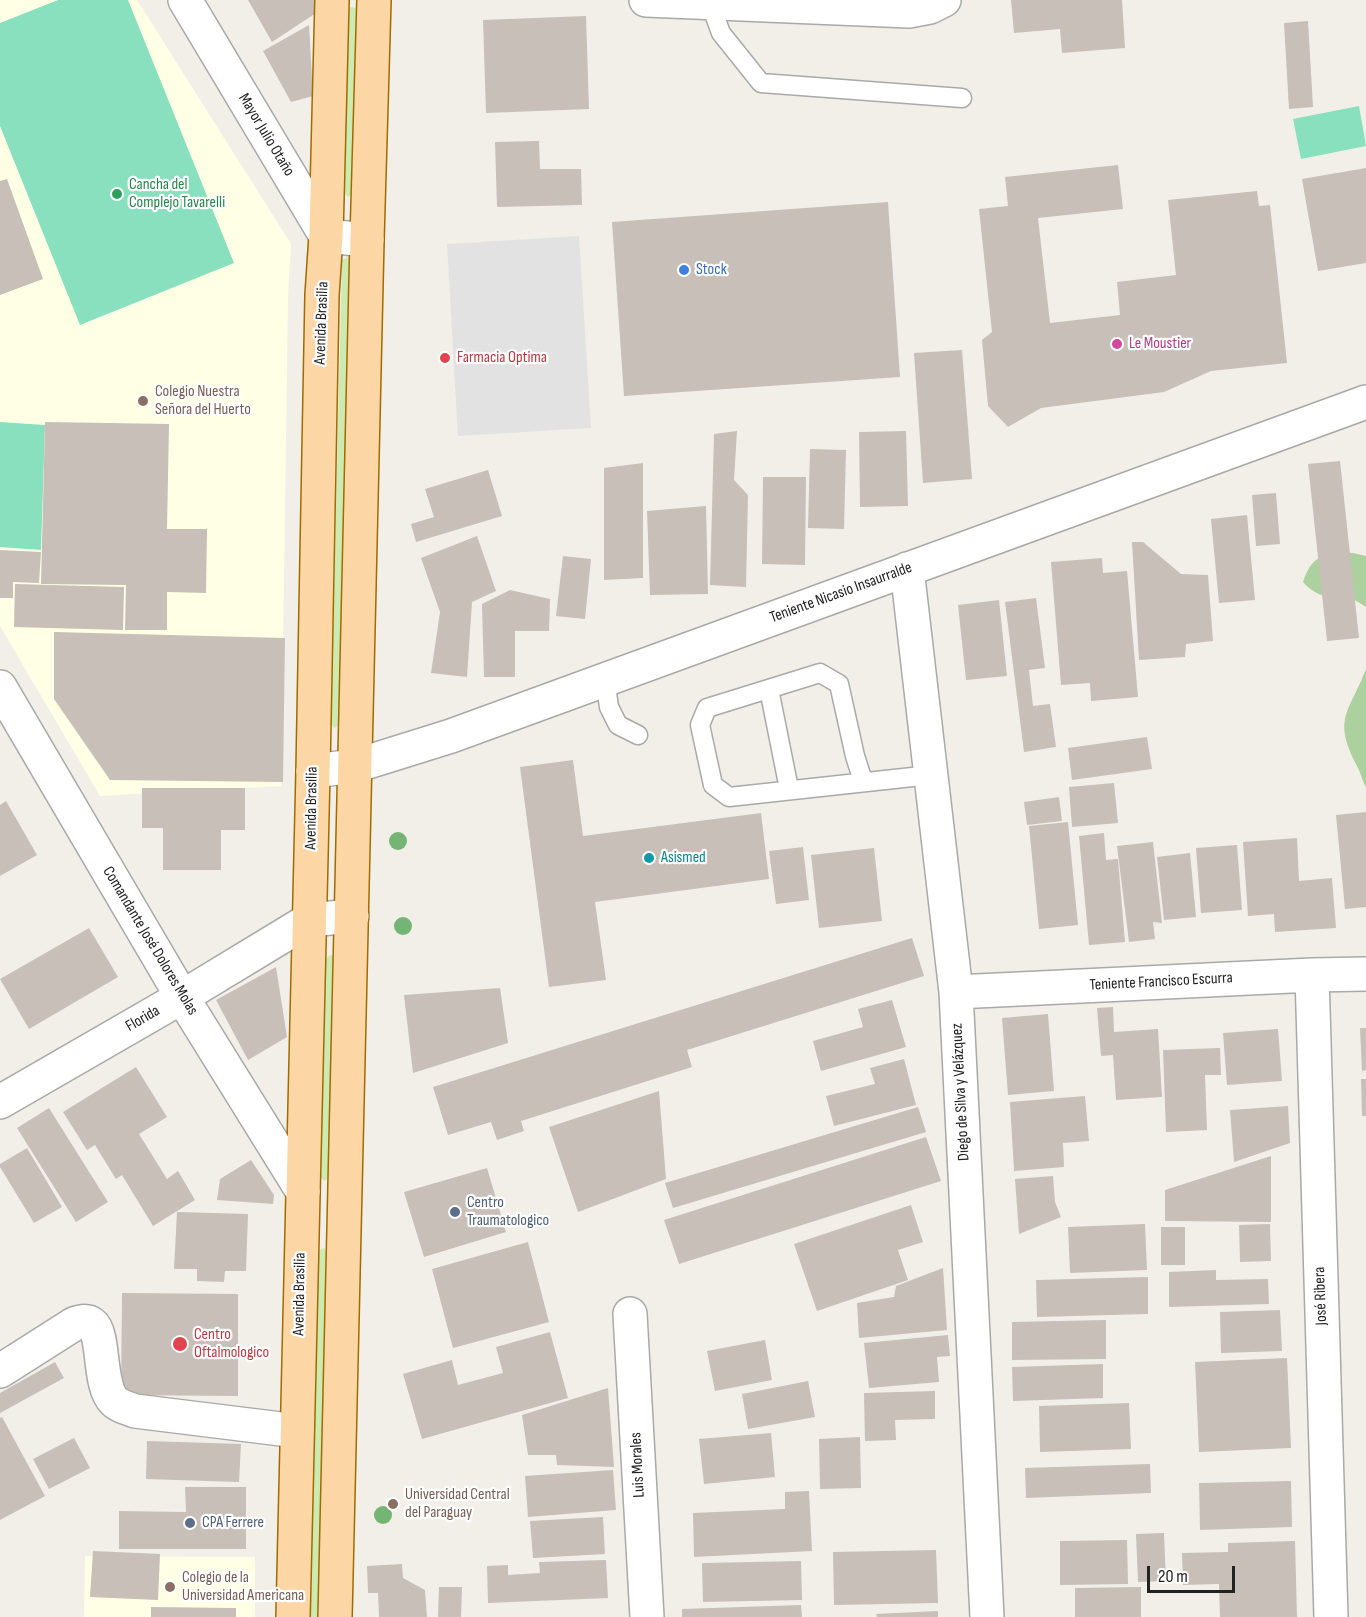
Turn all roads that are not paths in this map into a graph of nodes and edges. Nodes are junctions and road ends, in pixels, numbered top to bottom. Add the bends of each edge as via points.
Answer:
1 (185, 0) edge
2 (332, 0) edge
3 (374, 0) edge
4 (646, 0) edge
5 (944, 0) edge
6 (710, 3) junction
7 (962, 98) dead end
8 (326, 236) junction
9 (366, 240) junction
10 (1366, 402) edge
11 (907, 569) junction
12 (605, 679) junction
13 (0, 687) edge
14 (769, 689) junction
15 (638, 735) dead end
16 (355, 766) junction
17 (313, 771) junction
18 (931, 775) junction
19 (863, 781) junction
20 (789, 789) junction
21 (352, 916) junction
22 (309, 920) junction
23 (1366, 974) edge
24 (1312, 975) junction
25 (956, 992) junction
26 (182, 996) junction
27 (0, 1102) edge
28 (303, 1192) junction
29 (630, 1314) dead end
30 (0, 1371) edge
31 (297, 1431) junction
32 (292, 1617) edge
33 (335, 1617) edge
34 (647, 1617) edge
35 (987, 1617) edge
36 (1331, 1617) edge

1 - 8 street, Mayor Julio Otaño
2 - 8 main road, Avenida Brasilia
3 - 9 main road
4 - 6 street
5 - 6 street via 909,11
6 - 7 lane via 722,33 761,83
8 - 9 street
8 - 17 main road, Avenida Brasilia
9 - 16 main road
10 - 11 street, Teniente Nicasio Insaurralde
11 - 12 street, Teniente Nicasio Insaurralde
11 - 18 street, Diego de Silva y Velázquez
12 - 15 lane via 609,707 618,725
12 - 16 street, Teniente Nicasio Insaurralde via 451,736
13 - 26 street, Comandante José Dolores Molas
14 - 19 lane via 820,673 839,684
14 - 20 lane
14 - 20 lane via 707,708 700,725 713,785 729,797
16 - 17 street, Teniente Nicasio Insaurralde
16 - 21 main road
17 - 22 main road, Avenida Brasilia
18 - 19 lane
18 - 25 street, Diego de Silva y Velázquez
19 - 20 lane
21 - 22 street, Florida
21 - 33 main road
22 - 26 street, Florida
22 - 28 main road, Avenida Brasilia
23 - 24 street, Teniente Francisco Escurra
24 - 25 street, Teniente Francisco Escurra
24 - 36 street, José Ribera
25 - 35 street, Diego de Silva y Velázquez
26 - 27 street, Florida
26 - 28 street, Comandante José Dolores Molas
28 - 31 main road, Avenida Brasilia
29 - 34 street, Luis Morales
30 - 31 street via 74,1324 84,1322 92,1324 98,1333 108,1392 122,1407
31 - 32 main road, Avenida Brasilia

